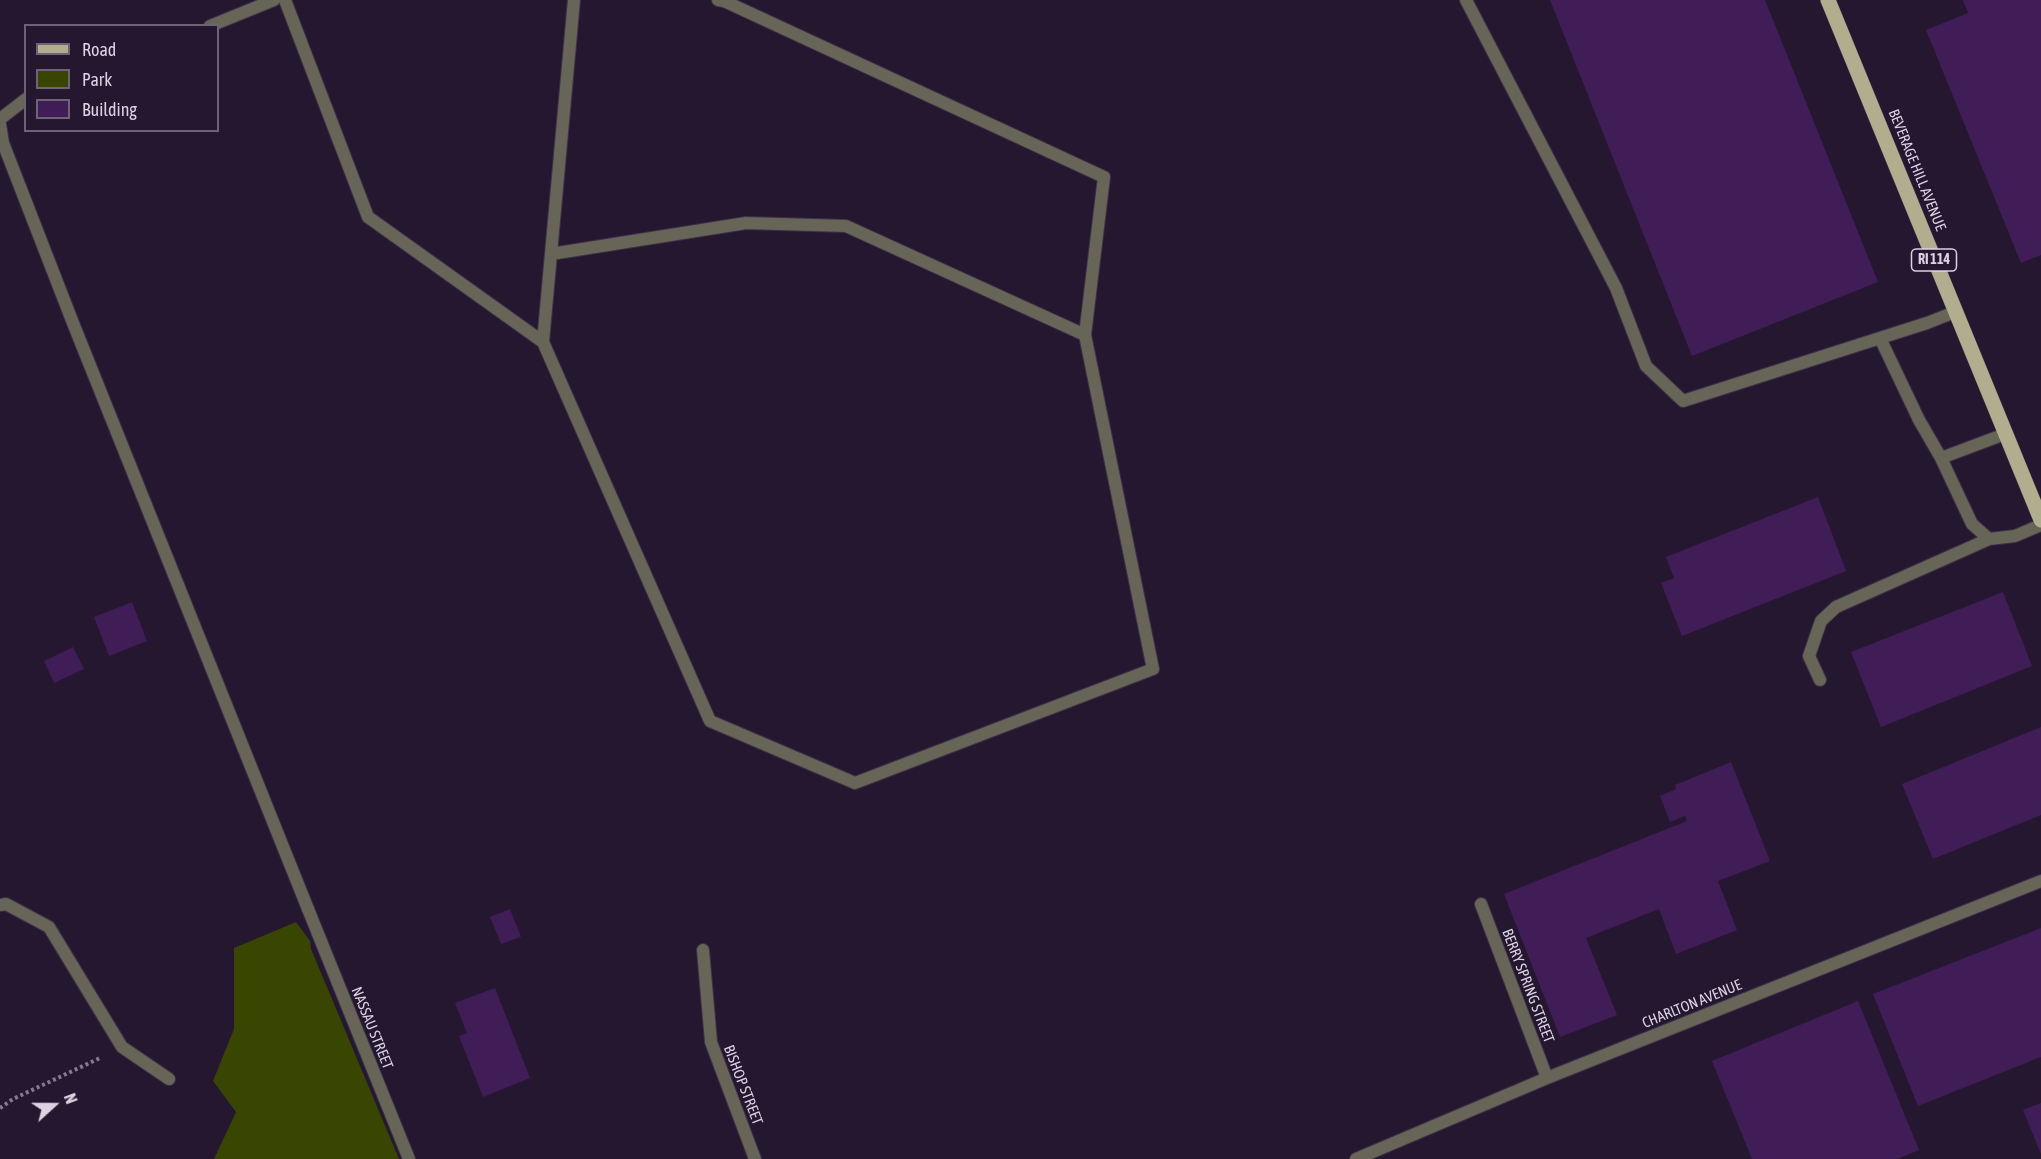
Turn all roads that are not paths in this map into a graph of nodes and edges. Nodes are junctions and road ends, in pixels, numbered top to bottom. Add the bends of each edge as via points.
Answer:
1 (274, 0) edge
2 (285, 0) edge
3 (574, 0) edge
4 (718, 0) edge
5 (1466, 0) edge
6 (1828, 0) edge
7 (215, 24) edge
8 (24, 101) edge
9 (0, 119) edge
10 (0, 124) edge
11 (551, 254) junction
12 (1955, 312) junction
13 (1085, 335) junction
14 (1880, 338) junction
15 (543, 342) junction
16 (2005, 434) junction
17 (1941, 458) junction
18 (2041, 520) edge
19 (2041, 525) edge
20 (1989, 539) junction
21 (1820, 680) dead end
22 (2041, 882) edge
23 (1481, 904) dead end
24 (0, 905) edge
25 (703, 950) dead end
26 (1548, 1078) junction
27 (169, 1079) dead end
28 (409, 1159) edge
29 (755, 1159) edge
30 (1356, 1159) edge

1 - 7 street
2 - 15 street via 368,217
3 - 11 street
4 - 13 street via 1104,177
5 - 14 street via 1616,288 1646,366 1683,401
6 - 12 main road, BEVERAGE HILL AVENUE / RI 114
8 - 9 street
10 - 28 street, NASSAU STREET via 3,143 73,322
11 - 13 street via 746,223 846,226
11 - 15 street
12 - 14 street
12 - 16 main road, BEVERAGE HILL AVENUE / RI 114
13 - 15 street via 1153,669 855,783 710,721
14 - 17 street
16 - 17 street
16 - 18 main road, BEVERAGE HILL AVENUE / RI 114
17 - 20 street via 1972,524
19 - 20 street via 2015,536
20 - 21 street via 1836,608 1821,621 1809,656
22 - 26 street, CHARLTON AVENUE
23 - 26 street, BERRY SPRING STREET
24 - 27 street via 6,904 49,927 122,1047
25 - 29 street, BISHOP STREET via 711,1042
26 - 30 street, CHARLTON AVENUE

